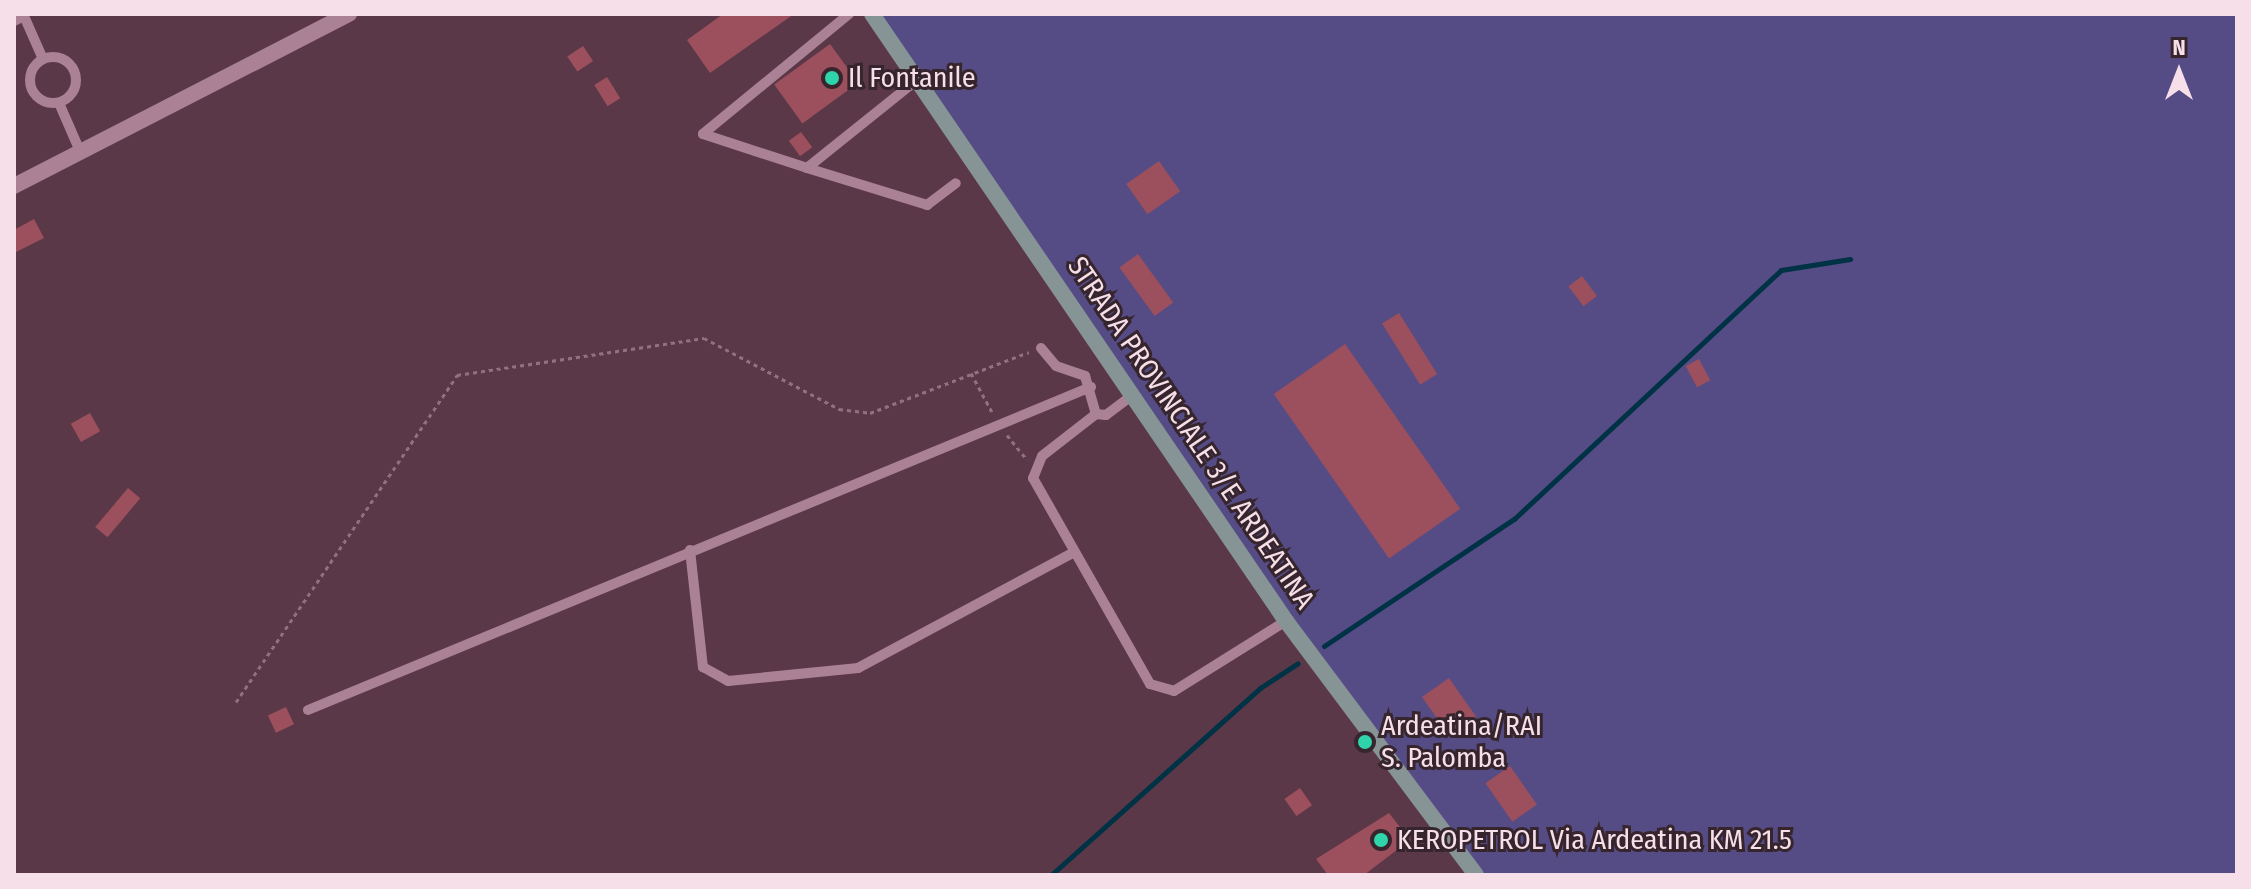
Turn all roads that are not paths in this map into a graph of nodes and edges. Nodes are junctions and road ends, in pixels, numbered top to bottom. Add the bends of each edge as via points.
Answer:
1 (349, 14) edge
2 (849, 14) edge
3 (872, 14) edge
4 (14, 21) edge
5 (43, 59) junction
6 (918, 79) junction
7 (59, 103) junction
8 (80, 151) junction
9 (807, 168) junction
10 (956, 183) dead end
11 (14, 186) edge
12 (1041, 348) road end
13 (1091, 387) junction
14 (1134, 394) junction
15 (1096, 414) junction
16 (690, 550) junction
17 (1074, 552) junction
18 (1286, 621) junction
19 (308, 710) dead end
20 (1476, 875) edge

1 - 8 street
2 - 9 lane via 702,132
3 - 6 main road, STRADA PROVINCIALE 3/E ARDEATINA
4 - 5 lane via 24,16
5 - 7 lane via 30,84 37,97
5 - 7 lane via 59,57 76,72 72,95
6 - 9 lane
6 - 14 main road, STRADA PROVINCIALE 3/E ARDEATINA
7 - 8 lane
8 - 11 street
9 - 10 lane via 927,205
12 - 13 lane
13 - 15 lane
13 - 16 lane
14 - 15 lane via 1106,415
14 - 18 main road, STRADA PROVINCIALE 3/E ARDEATINA
15 - 17 lane via 1033,466
16 - 17 lane via 703,667 728,681 858,668
16 - 19 lane
17 - 18 lane via 1161,692
18 - 20 main road, STRADA PROVINCIALE 3/E ARDEATINA

